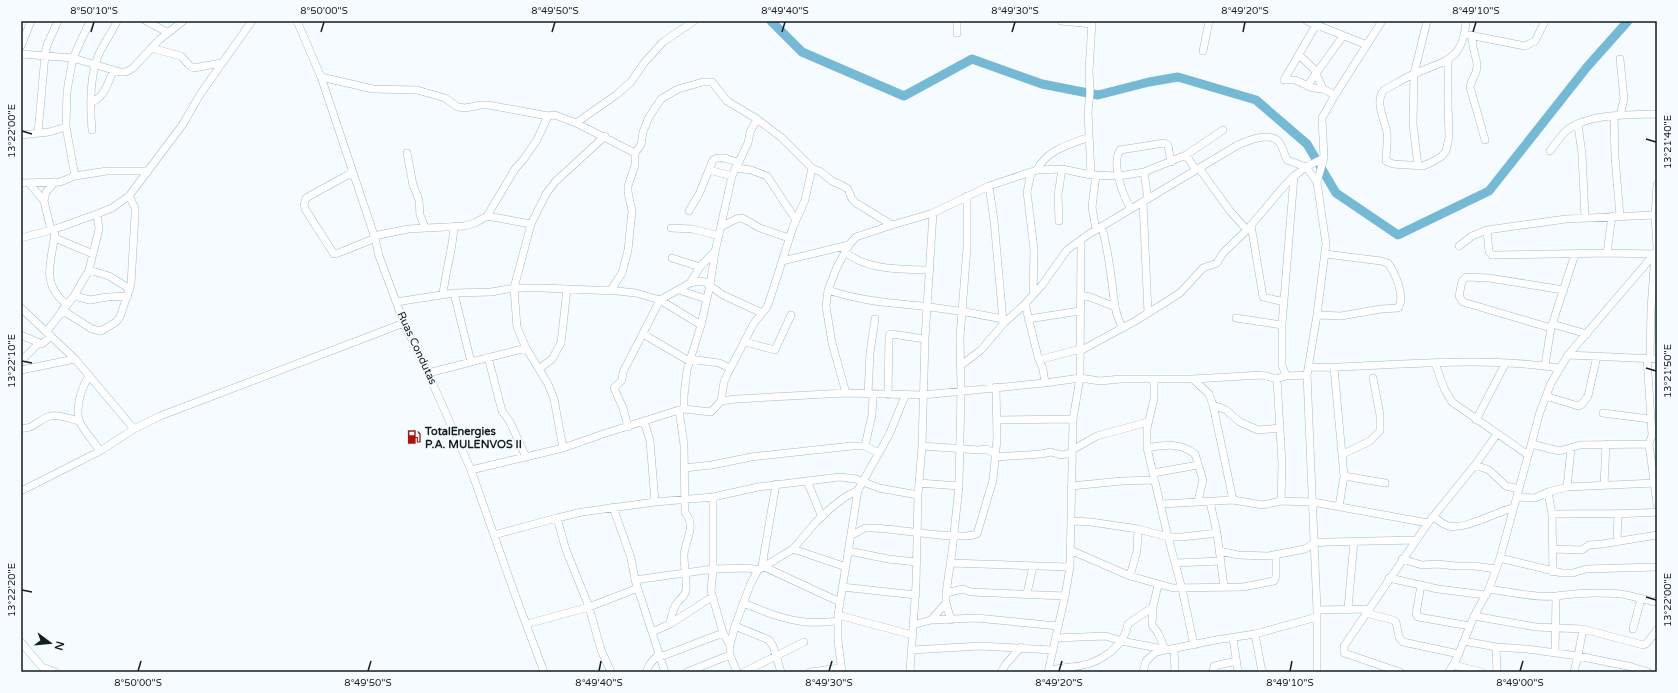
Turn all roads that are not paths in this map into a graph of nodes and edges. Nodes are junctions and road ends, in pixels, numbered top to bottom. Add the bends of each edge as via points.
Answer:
1 (31, 21) edge
2 (58, 21) edge
3 (90, 21) edge
4 (117, 21) edge
5 (146, 21) edge
6 (182, 21) edge
7 (252, 21) edge
8 (297, 21) edge
9 (694, 21) edge
10 (957, 21) edge
11 (1061, 21) edge
12 (1209, 21) edge
13 (1307, 21) edge
14 (1382, 21) edge
15 (1427, 21) edge
16 (1466, 21) edge
17 (1545, 21) edge
18 (1092, 23) edge
19 (1316, 25) junction
20 (167, 32) junction
21 (957, 33) dead end
22 (1469, 35) junction
23 (1343, 36) junction
24 (1367, 45) junction
25 (21, 46) edge
26 (151, 48) junction
27 (1203, 52) dead end
28 (21, 54) edge
29 (45, 55) junction
30 (1299, 55) junction
31 (73, 58) junction
32 (1448, 60) junction
33 (1620, 60) dead end
34 (221, 63) junction
35 (96, 65) junction
36 (114, 70) junction
37 (1414, 74) junction
38 (1316, 75) junction
39 (321, 77) junction
40 (1307, 86) junction
41 (1323, 89) junction
42 (1335, 95) junction
43 (92, 102) junction
44 (1657, 114) edge
45 (1617, 115) junction
46 (548, 116) junction
47 (757, 119) junction
48 (576, 123) junction
49 (1578, 125) junction
50 (66, 127) junction
51 (92, 130) dead end
52 (1223, 130) dead end
53 (38, 133) junction
54 (21, 135) edge
55 (605, 136) junction
56 (1089, 137) junction
57 (1485, 140) dead end
58 (1550, 151) dead end
59 (407, 153) dead end
60 (635, 153) junction
61 (1186, 155) junction
62 (1324, 158) junction
63 (1171, 162) junction
64 (737, 165) junction
65 (1418, 166) junction
66 (1306, 167) junction
67 (812, 168) junction
68 (1062, 169) junction
69 (1197, 169) junction
70 (709, 170) junction
71 (148, 171) junction
72 (1034, 171) junction
73 (353, 172) junction
74 (1144, 172) junction
75 (1094, 175) junction
76 (75, 176) junction
77 (732, 176) junction
78 (1118, 176) junction
79 (1294, 176) junction
80 (55, 182) junction
81 (1317, 182) junction
82 (25, 183) edge
83 (1657, 185) edge
84 (989, 186) junction
85 (129, 196) junction
86 (968, 196) junction
87 (44, 201) junction
88 (1146, 201) junction
89 (1131, 210) junction
90 (689, 211) dead end
91 (933, 213) junction
92 (97, 214) junction
93 (1654, 215) junction
94 (487, 216) junction
95 (1612, 216) junction
96 (1620, 216) junction
97 (1585, 217) junction
98 (796, 220) junction
99 (1059, 221) dead end
100 (531, 224) junction
101 (892, 225) junction
102 (454, 226) junction
103 (721, 227) junction
104 (1249, 227) junction
105 (425, 228) junction
106 (671, 228) dead end
107 (1099, 229) junction
108 (53, 230) junction
109 (1487, 230) junction
110 (719, 236) junction
111 (375, 237) junction
112 (21, 238) edge
113 (55, 238) junction
114 (789, 238) junction
115 (1081, 240) junction
116 (849, 245) junction
117 (1459, 246) dead end
118 (1656, 251) edge
119 (715, 252) junction
120 (846, 252) junction
121 (1606, 253) junction
122 (93, 254) junction
123 (1325, 254) junction
124 (1575, 254) junction
125 (672, 258) dead end
126 (782, 261) junction
127 (700, 267) junction
128 (90, 270) junction
129 (930, 270) junction
130 (690, 283) junction
131 (514, 288) junction
132 (711, 288) junction
133 (567, 289) junction
134 (612, 290) junction
135 (679, 290) junction
136 (828, 290) junction
137 (1564, 290) junction
138 (129, 293) junction
139 (454, 293) junction
140 (1033, 294) junction
141 (443, 295) junction
142 (1081, 295) junction
143 (74, 296) junction
144 (706, 299) junction
145 (660, 300) junction
146 (396, 302) junction
147 (1284, 302) junction
148 (66, 304) junction
149 (1025, 304) junction
150 (928, 307) junction
151 (1115, 307) junction
152 (21, 308) edge
153 (1654, 309) edge
154 (62, 310) junction
155 (962, 311) junction
156 (1080, 311) junction
157 (762, 313) junction
158 (1148, 313) junction
159 (791, 315) dead end
160 (1317, 315) junction
161 (1236, 318) dead end
162 (874, 319) dead end
163 (1028, 319) junction
164 (1003, 321) junction
165 (404, 323) junction
166 (701, 325) junction
167 (1282, 325) junction
168 (1552, 326) junction
169 (1123, 328) junction
170 (49, 334) junction
171 (643, 334) junction
172 (1587, 334) junction
173 (21, 335) edge
174 (925, 339) junction
175 (745, 342) junction
176 (39, 343) junction
177 (526, 348) junction
178 (1080, 350) junction
179 (1568, 354) junction
180 (1597, 356) junction
181 (488, 357) junction
182 (1652, 358) edge
183 (75, 359) junction
184 (689, 360) junction
185 (1039, 360) junction
186 (21, 361) edge
187 (471, 362) junction
188 (1435, 363) junction
189 (1505, 364) junction
190 (960, 366) junction
191 (1544, 366) junction
192 (1308, 367) junction
193 (730, 368) junction
194 (1334, 368) junction
195 (1559, 368) junction
196 (539, 369) junction
197 (21, 370) edge
198 (428, 373) junction
199 (89, 375) junction
200 (1307, 375) junction
201 (1286, 376) junction
202 (1080, 378) junction
203 (1373, 378) dead end
204 (1154, 379) junction
205 (1193, 379) junction
206 (1277, 379) junction
207 (1045, 383) junction
208 (996, 387) junction
209 (961, 390) junction
210 (846, 393) junction
211 (871, 394) junction
212 (888, 395) junction
213 (923, 395) junction
214 (905, 396) junction
215 (1546, 396) junction
216 (721, 401) junction
217 (1213, 405) junction
218 (681, 410) junction
219 (1603, 413) dead end
220 (1073, 419) junction
221 (1650, 419) junction
222 (997, 420) junction
223 (1476, 420) junction
224 (79, 421) junction
225 (644, 422) junction
226 (1148, 422) junction
227 (628, 427) junction
228 (21, 428) edge
229 (1280, 428) junction
230 (134, 429) junction
231 (1497, 434) junction
232 (1654, 435) edge
233 (1531, 444) junction
234 (1606, 444) junction
235 (1649, 444) junction
236 (865, 446) junction
237 (922, 446) junction
238 (562, 448) junction
239 (1148, 448) junction
240 (960, 449) junction
241 (1571, 449) junction
242 (100, 451) junction
243 (1072, 452) junction
244 (879, 453) junction
245 (1343, 454) junction
246 (996, 455) junction
247 (1528, 455) junction
248 (526, 457) junction
249 (1198, 465) junction
250 (1475, 465) junction
251 (1655, 465) edge
252 (684, 468) junction
253 (471, 470) junction
254 (1344, 476) junction
255 (1154, 477) junction
256 (807, 481) junction
257 (862, 482) junction
258 (1655, 482) junction
259 (919, 483) junction
260 (1385, 483) dead end
261 (776, 484) junction
262 (1604, 485) junction
263 (959, 486) junction
264 (1071, 486) junction
265 (1567, 487) junction
266 (1519, 489) junction
267 (858, 490) junction
268 (21, 491) edge
269 (1548, 492) junction
270 (918, 495) junction
271 (713, 497) junction
272 (1517, 497) junction
273 (685, 499) junction
274 (1233, 500) junction
275 (1198, 501) junction
276 (1281, 501) junction
277 (655, 502) junction
278 (1210, 502) junction
279 (1313, 502) junction
280 (1161, 504) junction
281 (1657, 504) edge
282 (613, 507) junction
283 (1340, 507) junction
284 (1513, 508) junction
285 (1657, 512) edge
286 (1552, 514) junction
287 (1618, 515) junction
288 (1433, 516) junction
289 (822, 517) junction
290 (557, 518) junction
291 (1071, 521) junction
292 (853, 522) junction
293 (1428, 523) junction
294 (865, 528) junction
295 (1138, 529) junction
296 (918, 532) junction
297 (1217, 533) junction
298 (1657, 534) edge
299 (494, 535) junction
300 (852, 535) junction
301 (954, 536) junction
302 (1168, 537) junction
303 (1416, 540) junction
304 (1354, 541) junction
305 (1617, 541) junction
306 (1314, 543) junction
307 (793, 549) junction
308 (1553, 549) junction
309 (1070, 550) junction
310 (849, 551) junction
311 (1220, 551) junction
312 (1276, 555) junction
313 (1500, 558) junction
314 (1402, 560) junction
315 (1221, 561) junction
316 (917, 562) junction
317 (951, 563) junction
318 (1176, 563) junction
319 (1033, 566) junction
320 (846, 567) junction
321 (1070, 567) junction
322 (1657, 567) edge
323 (713, 568) junction
324 (760, 568) junction
325 (1496, 569) junction
326 (1553, 572) junction
327 (685, 573) junction
328 (1130, 576) junction
329 (1389, 578) junction
330 (635, 580) junction
331 (1158, 585) junction
332 (1421, 585) junction
333 (842, 587) junction
334 (1224, 587) junction
335 (638, 588) junction
336 (1182, 589) junction
337 (1487, 592) junction
338 (946, 593) junction
339 (1027, 594) junction
340 (916, 595) junction
341 (1065, 596) junction
342 (1556, 596) junction
343 (712, 597) junction
344 (1641, 599) junction
345 (840, 602) junction
346 (946, 602) junction
347 (1657, 602) edge
348 (743, 603) junction
349 (589, 607) junction
350 (1153, 607) junction
351 (1348, 608) junction
352 (1367, 611) junction
353 (1317, 614) junction
354 (1474, 616) junction
355 (838, 618) junction
356 (931, 620) junction
357 (951, 620) junction
358 (527, 624) junction
359 (670, 624) junction
360 (913, 625) junction
361 (735, 626) junction
362 (1058, 626) junction
363 (1470, 626) junction
364 (1555, 627) junction
365 (1583, 629) junction
366 (1633, 629) dead end
367 (1657, 630) edge
368 (652, 632) junction
369 (723, 633) junction
370 (1255, 634) junction
371 (913, 635) junction
372 (1056, 638) junction
373 (1233, 638) junction
374 (1121, 641) junction
375 (1464, 641) junction
376 (21, 642) edge
377 (804, 642) dead end
378 (730, 645) junction
379 (1194, 645) junction
380 (1021, 647) junction
381 (1496, 648) junction
382 (1174, 649) junction
383 (912, 650) junction
384 (1053, 650) junction
385 (1165, 650) junction
386 (1555, 653) junction
387 (1459, 654) junction
388 (660, 655) junction
389 (730, 655) junction
390 (775, 656) junction
391 (1578, 656) junction
392 (1236, 661) junction
393 (1454, 665) junction
394 (841, 670) edge
395 (1070, 670) edge
396 (1048, 671) edge
397 (55, 672) edge
398 (544, 672) edge
399 (611, 672) edge
400 (646, 672) edge
401 (665, 672) edge
402 (687, 672) edge
403 (737, 672) edge
404 (744, 672) edge
405 (781, 672) edge
406 (810, 672) edge
407 (910, 672) edge
408 (1001, 672) edge
409 (1143, 672) edge
410 (1174, 672) edge
411 (1213, 672) edge
412 (1238, 672) edge
413 (1262, 672) edge
414 (1317, 672) edge
415 (1400, 672) edge
416 (1449, 672) edge
417 (1481, 672) edge
418 (1497, 672) edge
419 (1574, 672) edge
420 (1648, 672) edge

1 - 25 street
2 - 29 street
3 - 31 street
4 - 35 street via 100,51
5 - 20 street
6 - 20 street
7 - 34 street
8 - 39 street, Ruas Condutas
9 - 48 street via 663,42 631,82 616,95
10 - 21 street
11 - 18 street
12 - 27 street
13 - 19 street
14 - 24 street
15 - 37 street
16 - 22 street
17 - 22 street via 1535,41 1525,46
18 - 56 street via 1088,71
19 - 23 street
19 - 30 street
20 - 26 street
22 - 32 street
22 - 57 street via 1477,65 1470,87
23 - 24 street
23 - 38 street
24 - 42 street
26 - 34 street via 180,56 194,68
26 - 36 street via 126,72
28 - 29 street
29 - 31 street
29 - 53 street
30 - 38 street via 1311,64
30 - 40 street via 1284,80 1295,80
31 - 35 street
31 - 50 street via 67,91
32 - 37 street
32 - 65 street via 1448,146 1442,156
33 - 45 street via 1624,99
34 - 71 street via 183,124
35 - 36 street
35 - 43 street
36 - 43 street via 103,94
37 - 65 street via 1413,124
37 - 65 street via 1384,90 1380,97 1387,132 1386,161
38 - 40 street
38 - 41 street
39 - 46 street via 373,89 417,90 445,98 458,107 481,104
39 - 73 street, Ruas Condutas
40 - 41 street
41 - 42 street
42 - 62 street via 1322,118
43 - 51 street
44 - 45 street
45 - 49 street
45 - 96 street via 1615,157
46 - 48 street via 555,115
46 - 94 street via 537,140 514,169
47 - 60 street via 727,101 712,82 683,87 656,104 645,124 641,145
47 - 64 street
47 - 67 street via 782,138
48 - 55 street
49 - 58 street via 1567,130
49 - 97 street
50 - 53 street
50 - 76 street
52 - 61 street
53 - 54 street
55 - 60 street
55 - 100 street via 556,182 540,203
56 - 72 street via 1057,150 1043,160
56 - 75 street
59 - 105 street
60 - 134 street via 635,165 628,186 632,211 628,250 622,273
61 - 63 street
61 - 69 street
62 - 66 street
62 - 81 street
63 - 74 street
63 - 78 street via 1168,145 1164,143 1123,148 1117,158
64 - 70 street via 718,157 713,160
64 - 77 street
64 - 98 street via 764,174
66 - 69 street via 1287,160 1280,143 1271,138 1249,140
66 - 79 street
66 - 81 street
67 - 98 street via 805,200
67 - 101 street via 844,186 856,203
68 - 72 street
68 - 75 street
68 - 99 street via 1058,195
69 - 88 street
69 - 104 street via 1230,211
70 - 77 street
70 - 90 street
71 - 76 street via 107,171
71 - 85 street
72 - 84 street
72 - 140 street via 1027,192 1034,249
73 - 111 street, Ruas Condutas
73 - 111 street via 306,198 305,209 334,254
74 - 78 street
74 - 88 street
75 - 78 street
75 - 107 street via 1092,208
76 - 80 street
77 - 103 street
78 - 89 street
79 - 104 street
79 - 147 street
80 - 82 street
80 - 87 street via 46,192
81 - 123 street via 1326,235
82 - 87 street
83 - 93 street
84 - 86 street
84 - 164 street
85 - 92 street via 112,208
85 - 138 street via 135,208 133,272
86 - 91 street
86 - 155 street
87 - 108 street
88 - 89 street
88 - 158 street
89 - 107 street
91 - 101 street
91 - 129 street
92 - 108 street
92 - 122 street via 100,229
93 - 96 street
93 - 118 street
94 - 100 street
94 - 102 street via 472,224
95 - 96 street
95 - 97 street
95 - 121 street
97 - 109 street
98 - 114 street
100 - 131 street
101 - 116 street via 856,237
102 - 105 street
102 - 141 street
103 - 110 street
103 - 114 street via 742,218 760,228
104 - 147 street via 1263,297
104 - 158 street via 1223,253 1217,263 1203,268 1180,293
105 - 111 street via 408,229
106 - 110 street
107 - 115 street
107 - 151 street via 1108,253
108 - 112 street
108 - 113 street
109 - 117 street via 1472,236
109 - 124 street via 1489,252 1492,255
110 - 119 street
111 - 146 street, Ruas Condutas via 379,256
113 - 122 street
113 - 148 street via 50,260 52,286 58,297
114 - 126 street
115 - 140 street via 1067,250
115 - 142 street
116 - 120 street
116 - 126 street
118 - 121 street
118 - 153 street
118 - 172 street
119 - 127 street
119 - 132 street
120 - 129 street via 856,260 868,264
120 - 136 street
121 - 124 street
122 - 128 street
123 - 160 street
123 - 160 street via 1388,263 1396,278 1400,304 1395,309 1341,316
124 - 137 street
125 - 127 street
126 - 157 street via 770,300
127 - 130 street
128 - 138 street via 115,280
128 - 143 street
129 - 150 street
130 - 132 street via 702,281
130 - 135 street
131 - 133 street
131 - 139 street via 491,292
131 - 177 street via 517,326
132 - 144 street
132 - 157 street
133 - 134 street
133 - 196 street via 561,343 552,359
134 - 145 street
135 - 144 street
135 - 145 street
136 - 150 street via 844,296 881,303
136 - 210 street via 826,314
137 - 168 street
137 - 168 street via 1489,278 1466,277 1462,281 1459,296 1463,302
138 - 143 street via 90,300
138 - 154 street via 123,312 116,322 101,331 92,329
139 - 141 street
139 - 187 street
140 - 149 street
141 - 146 street
142 - 151 street
142 - 156 street
143 - 148 street
144 - 166 street
145 - 166 street
145 - 171 street
146 - 165 street, Ruas Condutas
147 - 167 street
148 - 154 street
149 - 163 street
149 - 164 street
150 - 155 street
150 - 174 street
151 - 169 street
152 - 170 street
153 - 182 street
154 - 170 street
155 - 164 street
155 - 190 street
156 - 163 street
156 - 178 street
157 - 175 street
158 - 169 street
159 - 175 street via 775,350
160 - 192 street
161 - 167 street
162 - 211 street via 870,353
163 - 185 street
164 - 190 street via 989,342
165 - 198 street, Ruas Condutas
165 - 230 street via 160,416
166 - 184 street
167 - 201 street via 1282,365
168 - 172 street
168 - 191 street
169 - 178 street
170 - 176 street via 44,344
170 - 183 street
171 - 184 street
171 - 227 street via 623,372 622,380 614,388
172 - 179 street
173 - 176 street
174 - 212 street via 889,335
174 - 213 street
175 - 193 street
176 - 186 street
177 - 181 street
177 - 196 street
178 - 185 street
178 - 202 street
179 - 180 street
179 - 195 street
180 - 182 street
180 - 215 street via 1588,396 1581,405
181 - 187 street
181 - 248 street via 501,407
182 - 221 street
183 - 197 street
183 - 199 street
184 - 193 street via 719,363
184 - 218 street
185 - 207 street
187 - 198 street
188 - 189 street
188 - 194 street
188 - 223 street via 1452,402
189 - 191 street
189 - 223 street
190 - 209 street
191 - 195 street
192 - 194 street
192 - 200 street
193 - 216 street via 724,382
194 - 245 street
195 - 215 street
196 - 238 street via 554,399
198 - 253 street, Ruas Condutas
199 - 224 street via 80,394
199 - 230 street
200 - 201 street
200 - 279 street
201 - 206 street
202 - 204 street via 1100,381
202 - 207 street
202 - 220 street
203 - 245 street via 1380,415 1380,432 1370,441
204 - 205 street
204 - 226 street via 1153,403
205 - 206 street via 1262,375
205 - 217 street via 1209,394
206 - 229 street
207 - 208 street
208 - 209 street
208 - 222 street
209 - 213 street
209 - 240 street
210 - 211 street
210 - 216 street
211 - 212 street
211 - 236 street via 872,415
212 - 214 street
213 - 214 street
213 - 237 street
214 - 244 street
215 - 233 street
216 - 218 street via 711,412
217 - 229 street via 1258,430
217 - 274 street
218 - 225 street
218 - 252 street
219 - 221 street
220 - 222 street
220 - 243 street
221 - 232 street
222 - 246 street
223 - 231 street
224 - 228 street via 54,415 29,428
224 - 242 street
225 - 227 street
225 - 277 street via 650,441
226 - 239 street
226 - 243 street via 1097,436
227 - 238 street
229 - 276 street
230 - 242 street
231 - 247 street
231 - 250 street
232 - 235 street
233 - 241 street via 1552,451
233 - 247 street
234 - 235 street
234 - 241 street via 1580,445
234 - 262 street
235 - 251 street
236 - 244 street
236 - 252 street via 765,456
237 - 240 street
237 - 259 street
238 - 248 street
239 - 249 street via 1172,444 1183,446 1195,454
239 - 255 street
240 - 246 street via 984,449
240 - 263 street
241 - 265 street
242 - 268 street
243 - 246 street via 1061,455 1051,452
243 - 264 street
244 - 257 street
245 - 254 street
246 - 301 street via 992,484 979,532 975,535
247 - 266 street
248 - 253 street
249 - 255 street
249 - 275 street via 1202,484
250 - 266 street via 1489,470 1506,486
250 - 288 street
251 - 258 street
252 - 273 street
253 - 299 street, Ruas Condutas
254 - 260 street
254 - 283 street
255 - 264 street
255 - 280 street
256 - 257 street via 840,477
256 - 261 street
256 - 289 street
257 - 267 street
257 - 270 street via 879,488
258 - 262 street
258 - 281 street
259 - 263 street
259 - 270 street
261 - 271 street
261 - 324 street
262 - 265 street
263 - 301 street
264 - 291 street
265 - 269 street
266 - 272 street
267 - 289 street via 845,497
267 - 292 street
269 - 272 street via 1535,498
269 - 286 street
270 - 296 street
271 - 273 street
271 - 323 street
272 - 284 street
273 - 277 street
273 - 327 street via 685,513 689,518 690,529 684,551
274 - 276 street via 1263,505
274 - 278 street
275 - 278 street
275 - 280 street
276 - 279 street
277 - 282 street
278 - 297 street
279 - 283 street
279 - 306 street
280 - 302 street
282 - 290 street
282 - 330 street via 631,558
283 - 293 street
284 - 288 street via 1501,510 1459,527 1442,523
284 - 313 street
285 - 287 street
286 - 287 street
286 - 308 street
287 - 305 street
288 - 293 street
289 - 307 street
290 - 299 street
290 - 349 street via 566,550
291 - 295 street
291 - 309 street
292 - 294 street
292 - 300 street
293 - 303 street
294 - 296 street
294 - 300 street
295 - 302 street
295 - 328 street via 1137,551
296 - 301 street
296 - 316 street
297 - 302 street
297 - 311 street
298 - 305 street
299 - 358 street, Ruas Condutas
300 - 310 street
301 - 317 street
302 - 318 street
303 - 304 street
303 - 314 street
304 - 306 street
304 - 351 street
305 - 308 street via 1589,545 1582,550
306 - 312 street via 1305,549
306 - 353 street
307 - 320 street
307 - 324 street
308 - 326 street
309 - 321 street
309 - 328 street
310 - 316 street
310 - 320 street
311 - 312 street via 1251,556
311 - 315 street
312 - 334 street via 1274,581 1243,587
313 - 325 street
313 - 326 street
314 - 325 street via 1422,565
314 - 329 street
315 - 318 street
315 - 334 street
316 - 340 street
317 - 319 street
317 - 338 street
318 - 336 street
319 - 321 street
319 - 339 street
320 - 333 street
321 - 341 street
322 - 326 street
323 - 324 street
323 - 327 street
323 - 343 street
324 - 345 street
324 - 348 street
325 - 337 street
327 - 330 street
327 - 359 street via 685,593 674,608
328 - 331 street
329 - 332 street
329 - 352 street
330 - 335 street
331 - 336 street
331 - 350 street
332 - 337 street
332 - 363 street via 1416,609 1418,617
333 - 340 street
333 - 345 street
334 - 336 street
335 - 349 street
335 - 368 street
336 - 379 street
337 - 342 street
337 - 354 street
338 - 339 street via 963,589 971,592
338 - 346 street
339 - 341 street
340 - 360 street
341 - 362 street
342 - 344 street via 1605,593
342 - 364 street
343 - 359 street
343 - 369 street
344 - 347 street
344 - 366 street
345 - 355 street
346 - 356 street
346 - 357 street
348 - 355 street via 799,621 816,623
348 - 361 street
349 - 358 street
349 - 399 street via 601,650
350 - 374 street via 1128,624 1127,632
350 - 385 street via 1152,625
351 - 352 street
351 - 353 street
352 - 387 street via 1396,622 1402,642
352 - 415 street via 1343,651
353 - 370 street
353 - 414 street
354 - 363 street
354 - 364 street via 1536,627
355 - 371 street
355 - 394 street
356 - 357 street
356 - 360 street
357 - 362 street via 976,618
358 - 398 street, Ruas Condutas
359 - 368 street
360 - 371 street
361 - 378 street
361 - 390 street via 769,640
362 - 372 street
363 - 375 street
364 - 365 street
364 - 386 street
365 - 367 street via 1643,645
365 - 391 street
368 - 388 street
369 - 378 street
369 - 388 street
370 - 373 street
370 - 413 street
371 - 383 street
372 - 374 street via 1102,636
372 - 384 street
373 - 379 street
373 - 392 street
374 - 385 street
374 - 395 street via 1102,658
375 - 381 street
375 - 387 street
376 - 397 street via 42,667
377 - 390 street
378 - 389 street
379 - 382 street
380 - 383 street
380 - 384 street
380 - 408 street
381 - 386 street
381 - 418 street
382 - 385 street
382 - 410 street
383 - 407 street
384 - 396 street
385 - 409 street via 1149,657
386 - 391 street
387 - 393 street
388 - 400 street
388 - 401 street
389 - 402 street
389 - 403 street
390 - 404 street
390 - 405 street
391 - 419 street
391 - 420 street
392 - 411 street via 1214,666
392 - 412 street
393 - 416 street
393 - 417 street
394 - 406 street
395 - 396 street

